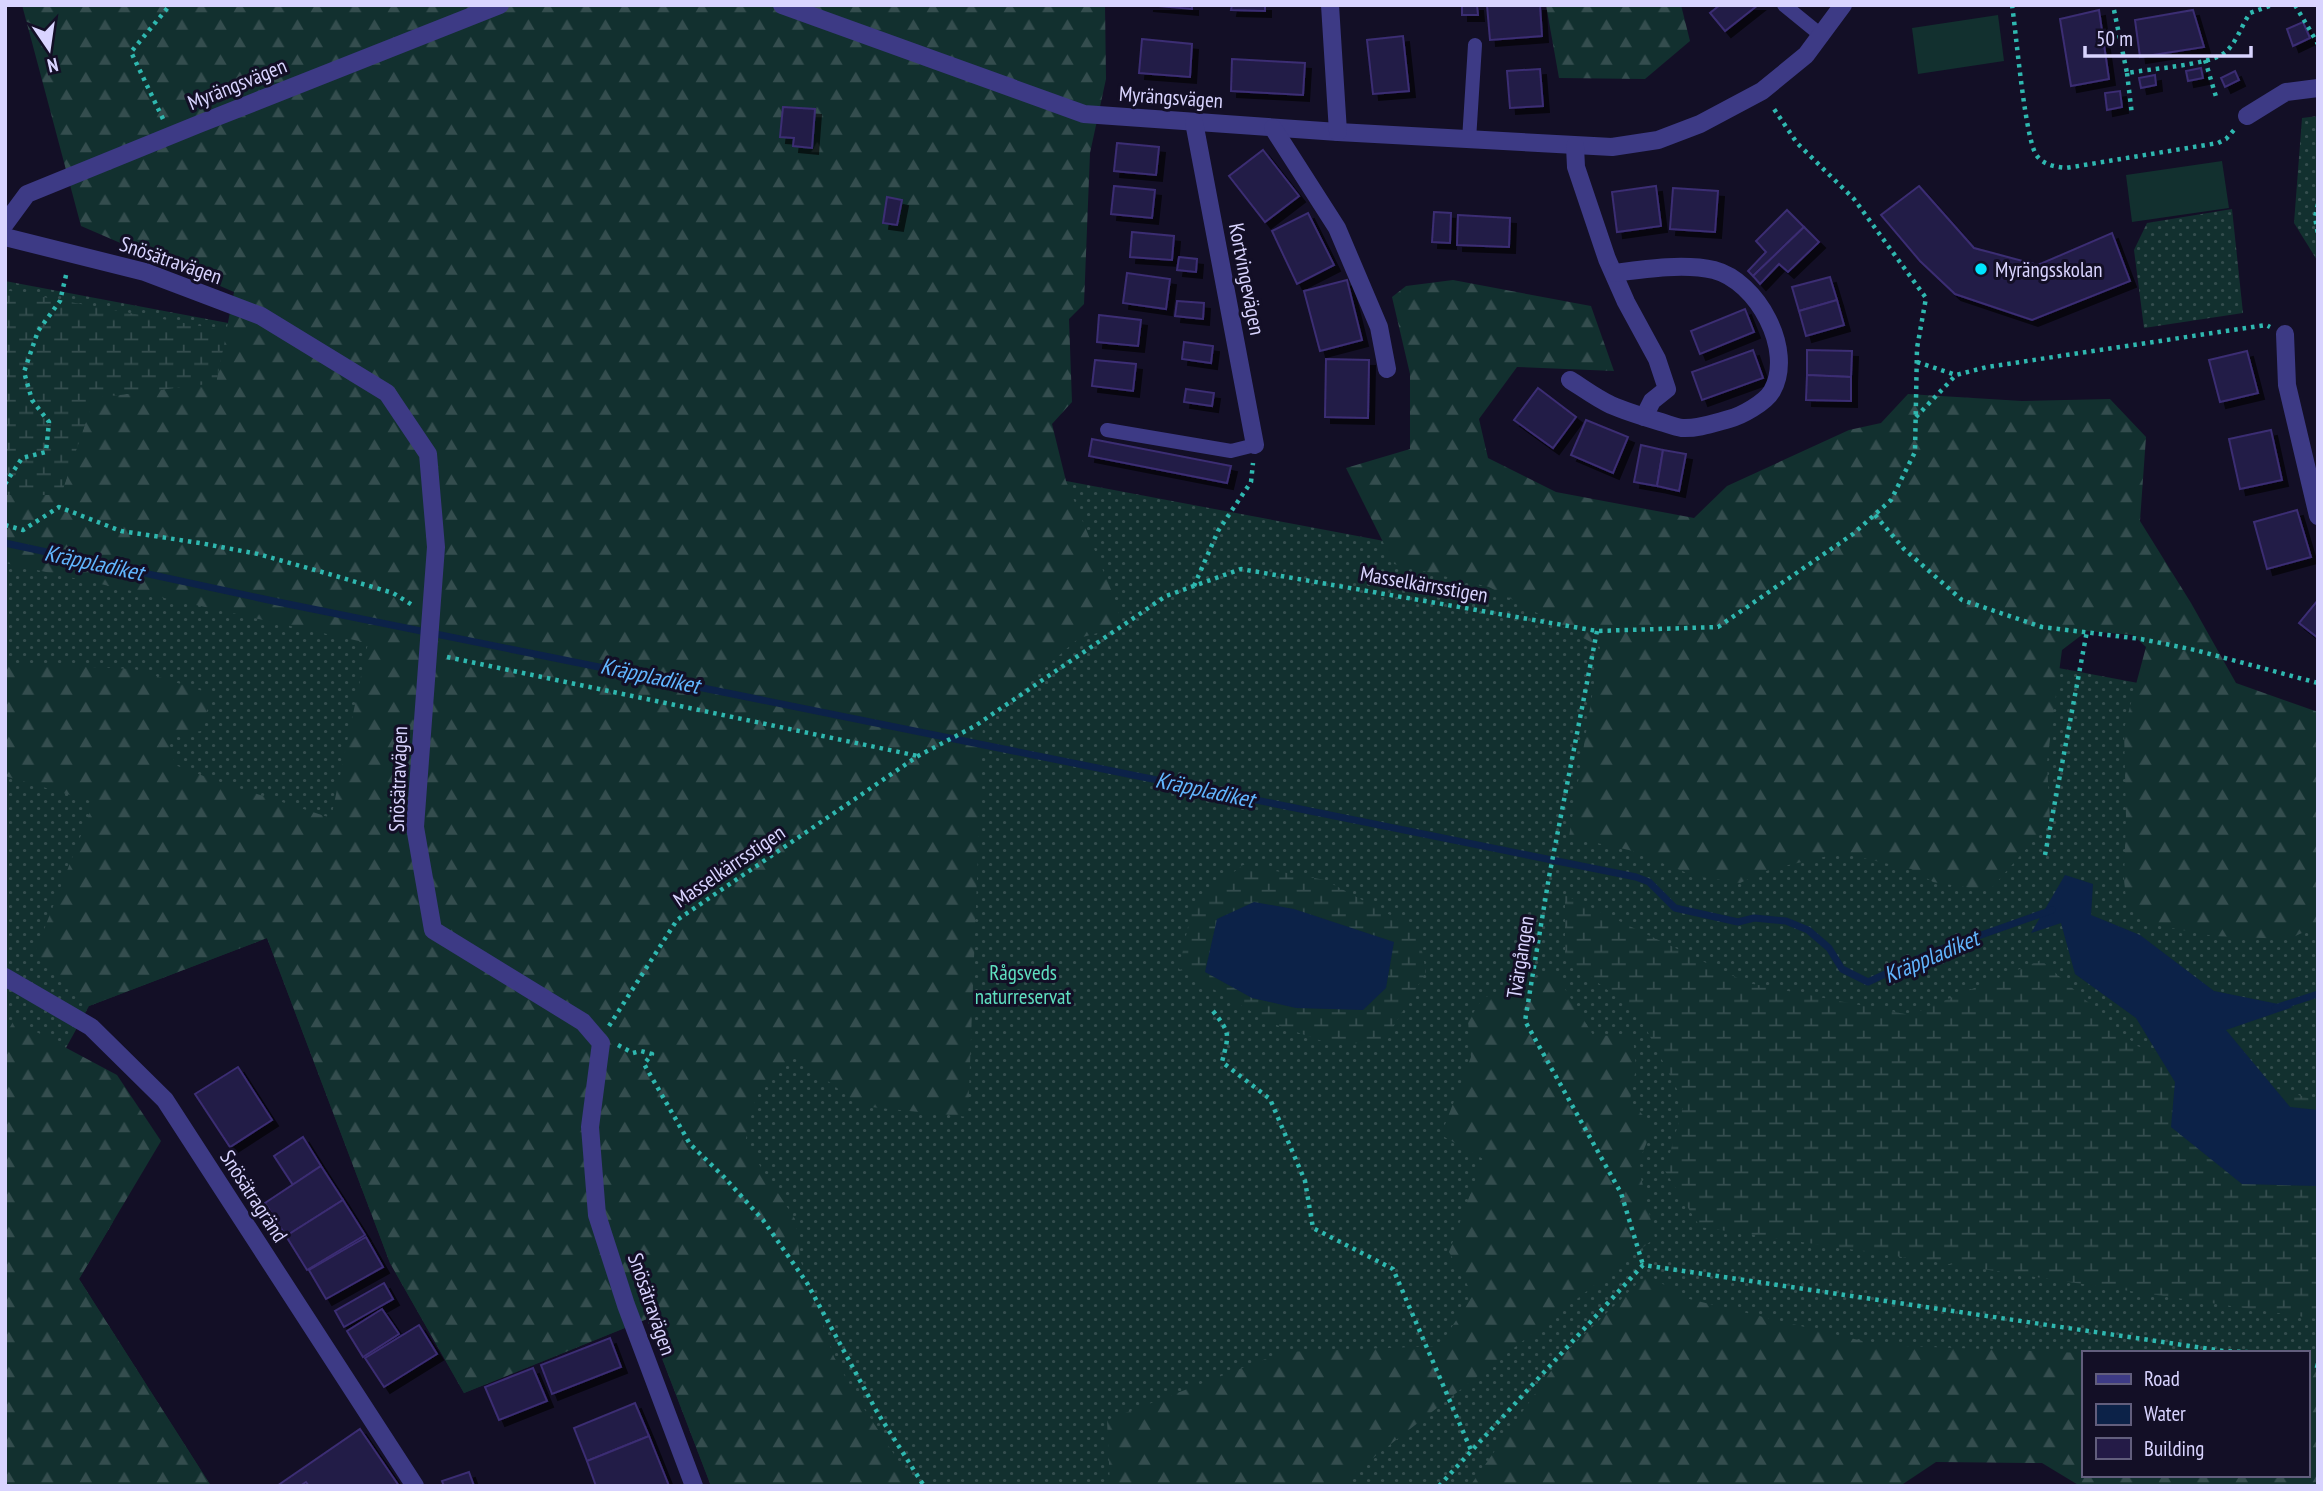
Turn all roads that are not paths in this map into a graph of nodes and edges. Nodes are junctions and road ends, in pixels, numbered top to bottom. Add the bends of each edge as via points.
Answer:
1 (500, 5) edge
2 (782, 5) edge
3 (1330, 5) edge
4 (1784, 5) edge
5 (1843, 5) edge
6 (1822, 36) junction
7 (1475, 45) dead end
8 (2318, 88) edge
9 (2247, 116) road end
10 (1194, 122) junction
11 (1273, 128) junction
12 (1339, 132) junction
13 (1469, 140) junction
14 (1575, 146) junction
15 (5, 225) edge
16 (5, 237) edge
17 (1614, 273) junction
18 (2285, 334) road end
19 (1387, 369) dead end
20 (1570, 380) dead end
21 (1644, 417) junction
22 (1107, 430) dead end
23 (1255, 445) joint
24 (2315, 483) edge
25 (2318, 516) edge
26 (5, 977) edge
27 (415, 1486) edge
28 (694, 1486) edge

1 - 15 street, Myrängsvägen via 27,194
2 - 10 street, Myrängsvägen via 1084,114
3 - 12 street
4 - 6 lane
5 - 6 street, Myrängsvägen
6 - 14 street, Myrängsvägen via 1762,91 1700,124 1658,140 1612,148
7 - 13 lane
8 - 9 street via 2286,92
10 - 11 street, Myrängsvägen
10 - 23 street, Kortvingevägen
11 - 12 street, Myrängsvägen
11 - 19 street via 1337,228 1379,327
12 - 13 street, Myrängsvägen
13 - 14 street, Myrängsvägen
14 - 17 street via 1576,167
16 - 28 street, Snösätravägen via 145,272 261,316 387,393 428,454 436,547 415,827 433,930 583,1023 601,1043 590,1127 597,1215
17 - 21 street via 1667,389 1652,401
17 - 21 street via 1650,268 1715,270 1740,282 1758,302 1778,345 1772,392 1742,416 1682,428
18 - 24 street via 2287,385
20 - 21 street via 1609,404
22 - 23 lane via 1231,451
24 - 25 street
26 - 27 street, Snösätragränd via 91,1027 165,1100

